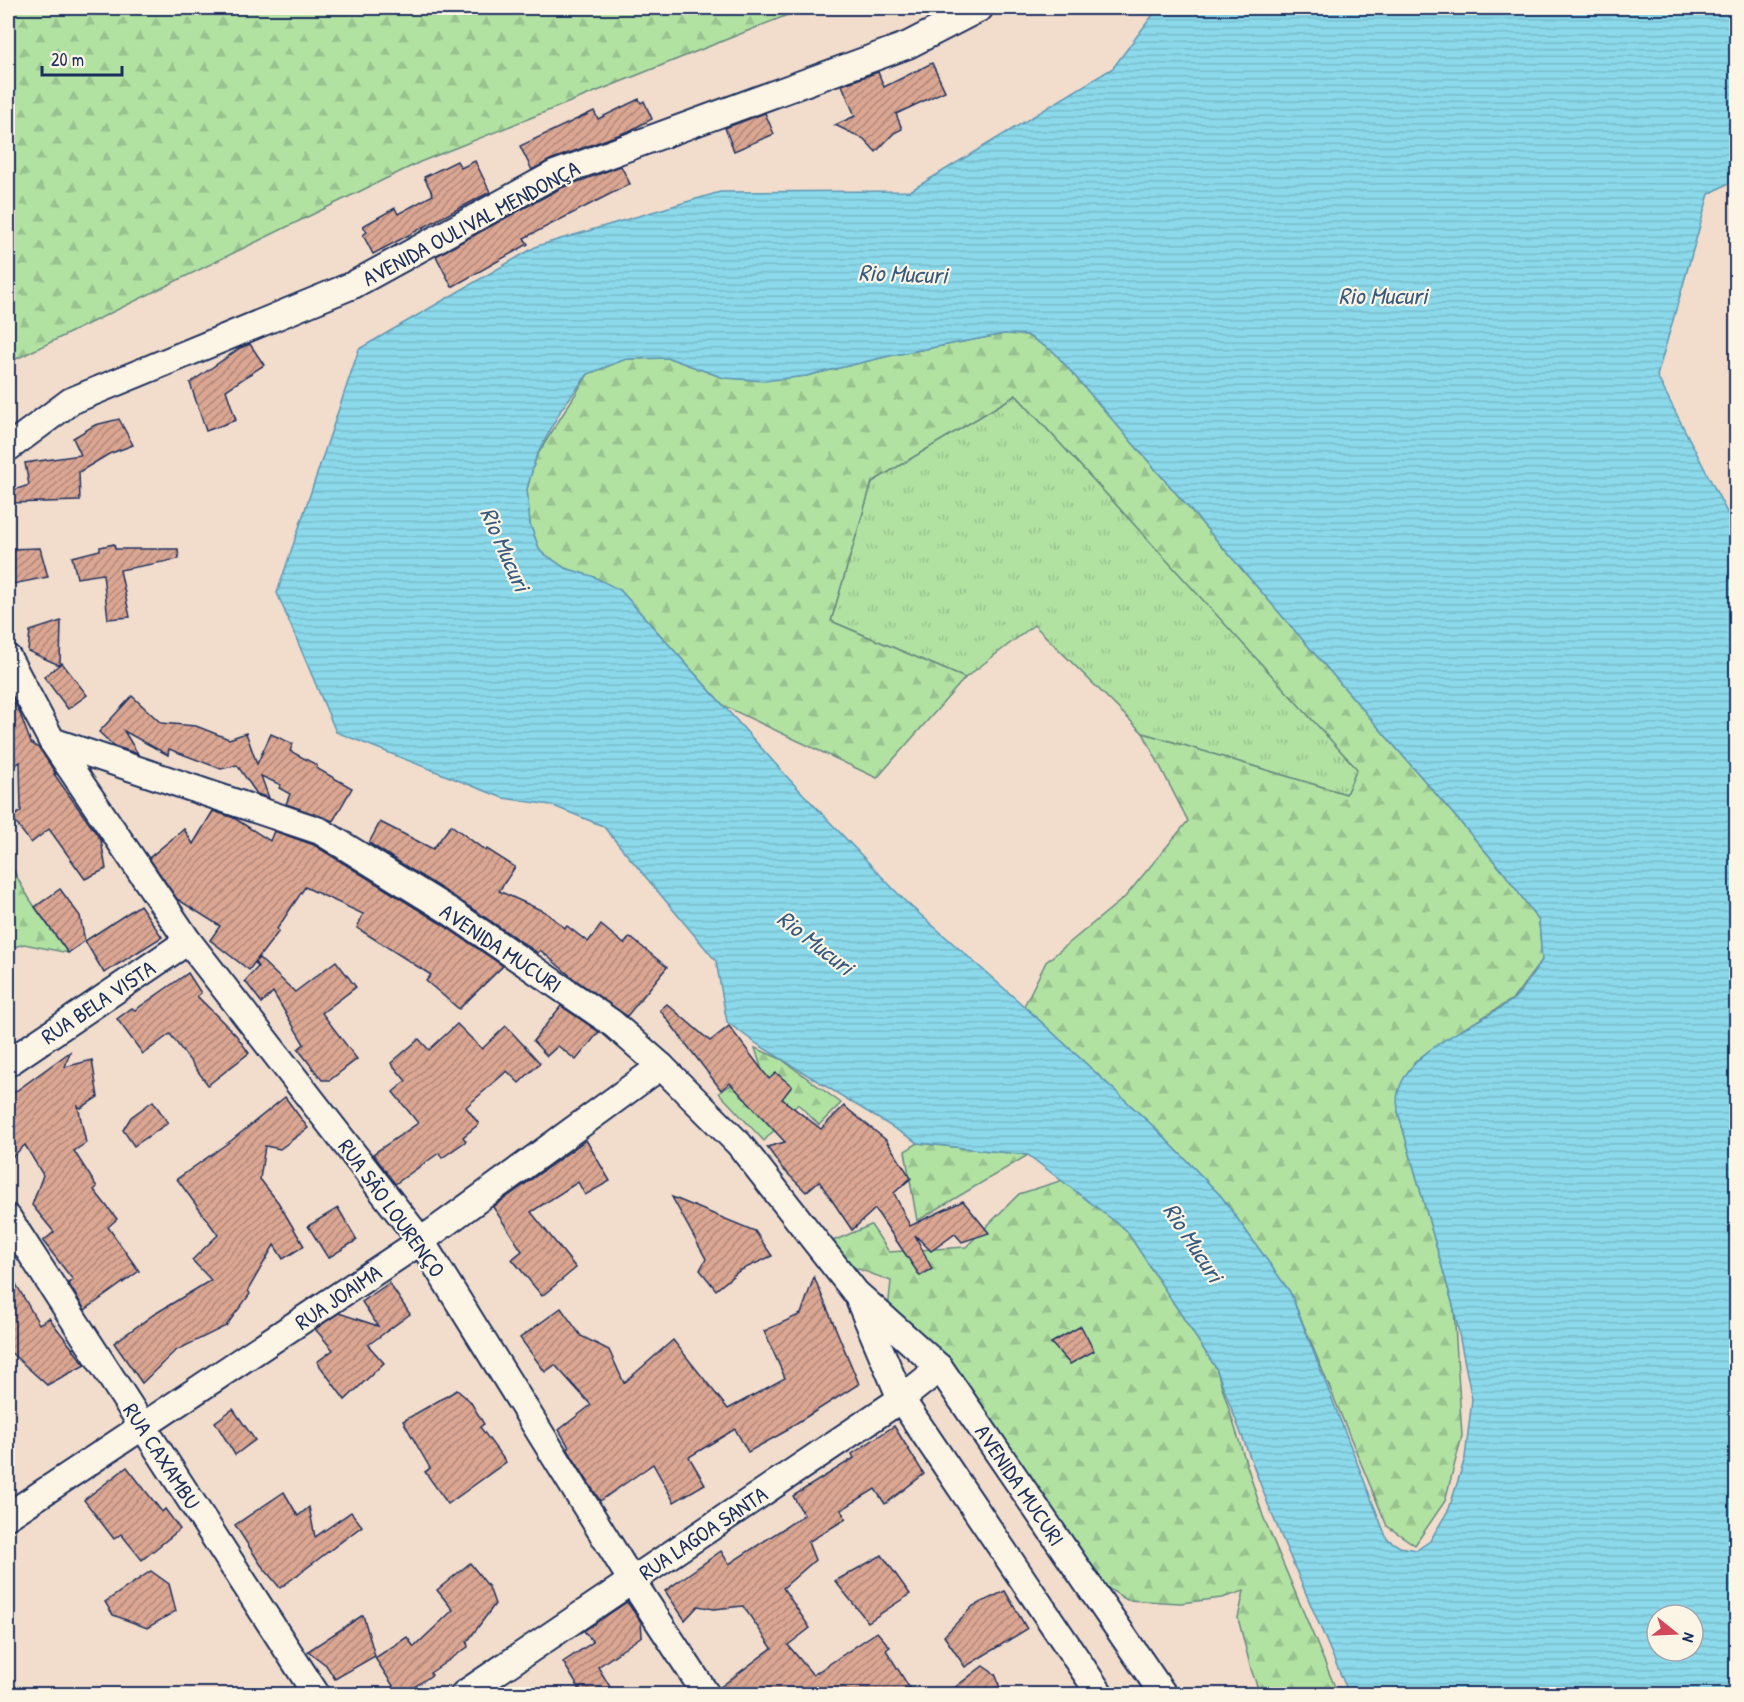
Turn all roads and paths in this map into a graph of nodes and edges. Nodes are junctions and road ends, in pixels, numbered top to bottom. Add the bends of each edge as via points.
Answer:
1 (980, 8) edge
2 (8, 448) edge
3 (8, 658) edge
4 (52, 741) junction
5 (188, 941) junction
6 (8, 1063) edge
7 (661, 1066) junction
8 (8, 1218) edge
9 (421, 1241) junction
10 (856, 1293) junction
11 (940, 1368) junction
12 (901, 1399) junction
13 (143, 1427) junction
14 (8, 1516) edge
15 (632, 1581) junction
16 (316, 1695) edge
17 (464, 1695) edge
18 (706, 1695) edge
19 (1100, 1695) edge
20 (1163, 1695) edge

1 - 2 street, AVENIDA OULIVAL MENDONÇA via 908,45 555,174 352,285 71,401
3 - 4 street
4 - 5 street, RUA SÃO LOURENÇO
4 - 7 street, AVENIDA MUCURI via 320,831 458,917 612,1023
5 - 6 street, RUA BELA VISTA
5 - 9 street, RUA SÃO LOURENÇO
7 - 9 street, RUA JOAIMA
7 - 10 street, AVENIDA MUCURI via 739,1144
8 - 13 street, RUA CAXAMBU
9 - 13 street, RUA JOAIMA
9 - 15 street, RUA SÃO LOURENÇO
10 - 11 street, AVENIDA MUCURI
10 - 12 street, AVENIDA MUCURI
11 - 12 street, RUA LAGOA SANTA
11 - 20 street, AVENIDA MUCURI
12 - 15 street, RUA LAGOA SANTA
12 - 19 street, AVENIDA MUCURI
13 - 14 street, RUA JOAIMA
13 - 16 street, RUA CAXAMBU
15 - 17 street, RUA LAGOA SANTA
15 - 18 street, RUA SÃO LOURENÇO

